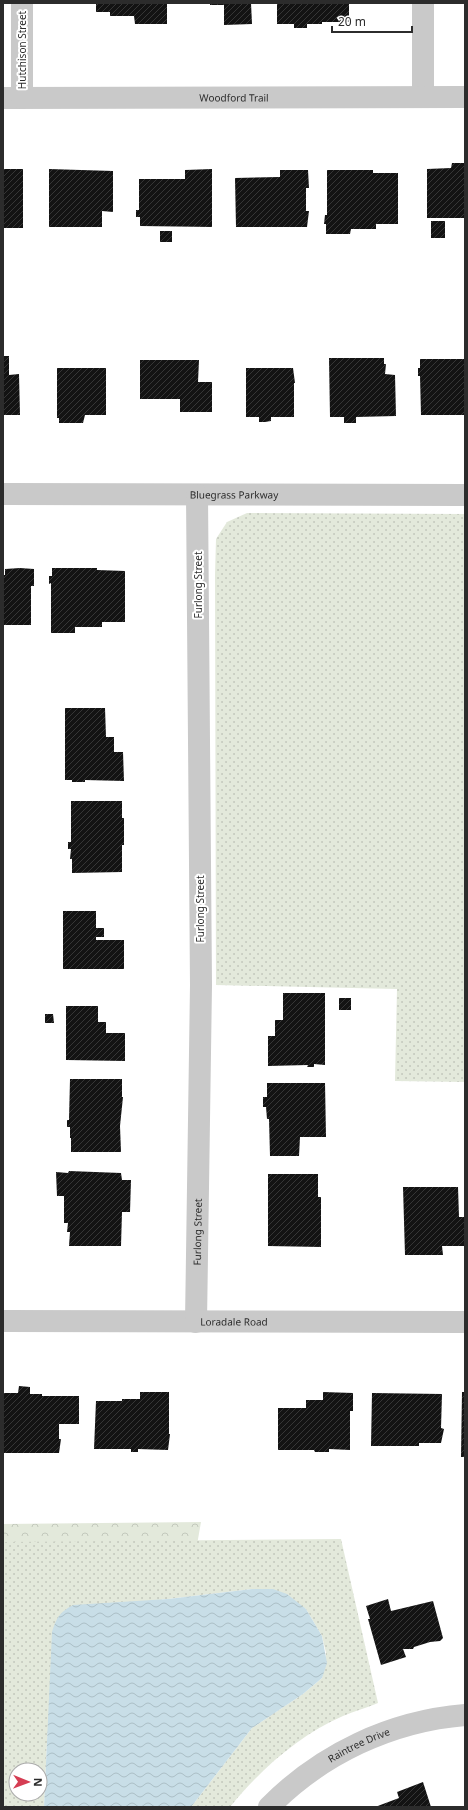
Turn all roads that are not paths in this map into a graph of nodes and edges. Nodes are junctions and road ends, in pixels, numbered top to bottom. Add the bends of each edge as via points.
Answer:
1 (22, 3) edge
2 (423, 3) edge
3 (423, 97) junction
4 (12, 98) edge
5 (465, 98) edge
6 (3, 494) edge
7 (197, 495) junction
8 (465, 495) edge
9 (3, 1322) edge
10 (196, 1322) junction
11 (465, 1322) edge
12 (465, 1715) edge
13 (269, 1807) edge

1 - 4 street, Hutchison Street
2 - 3 street
3 - 4 street, Woodford Trail
3 - 5 street, Woodford Trail
6 - 7 street, Bluegrass Parkway
7 - 8 street, Bluegrass Parkway
7 - 10 street, Furlong Street via 201,985
9 - 10 street, Loradale Road
10 - 11 street, Loradale Road
12 - 13 street, Raintree Drive via 402,1726 353,1745 318,1765 282,1793

